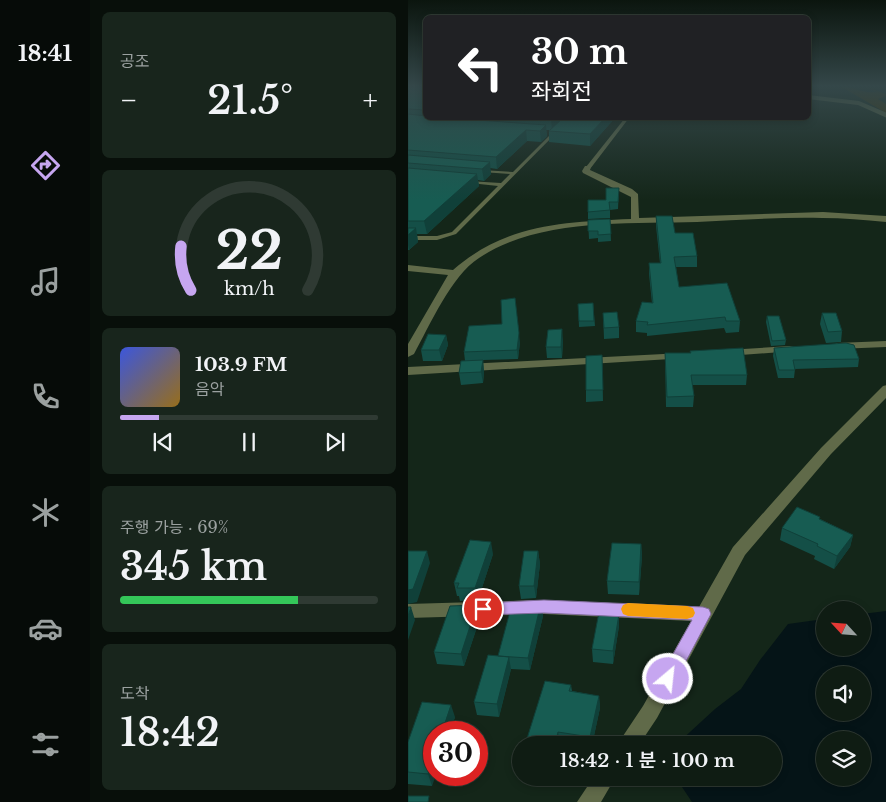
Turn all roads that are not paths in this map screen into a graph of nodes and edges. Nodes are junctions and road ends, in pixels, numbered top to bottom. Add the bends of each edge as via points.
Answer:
1 (563, 124) edge
2 (622, 124) edge
3 (546, 132) edge
4 (554, 133) junction
5 (588, 168) joint
6 (475, 170) edge
7 (513, 173) junction
8 (464, 182) edge
9 (502, 185) junction
10 (886, 219) edge
11 (635, 221) junction
12 (408, 238) edge
13 (408, 268) edge
14 (455, 273) junction
15 (886, 344) edge
16 (829, 346) edge
17 (801, 348) edge
18 (408, 354) edge
19 (715, 354) edge
20 (695, 356) edge
21 (408, 371) edge
22 (886, 389) edge
23 (408, 611) edge
24 (703, 614) junction
25 (633, 736) edge
26 (599, 786) edge
27 (588, 802) edge

1 - 4 lane
2 - 5 lane
3 - 4 lane
4 - 7 lane
5 - 11 street via 586,171 635,196
6 - 7 lane
7 - 9 lane
8 - 9 lane
9 - 12 lane via 447,236
10 - 11 street via 823,215
11 - 14 street via 578,224 506,240 478,254
13 - 14 street
14 - 18 street
15 - 16 street
17 - 19 street
20 - 21 street
22 - 24 street via 826,451 739,551
23 - 24 street via 544,607
24 - 25 street via 650,712
26 - 27 street

